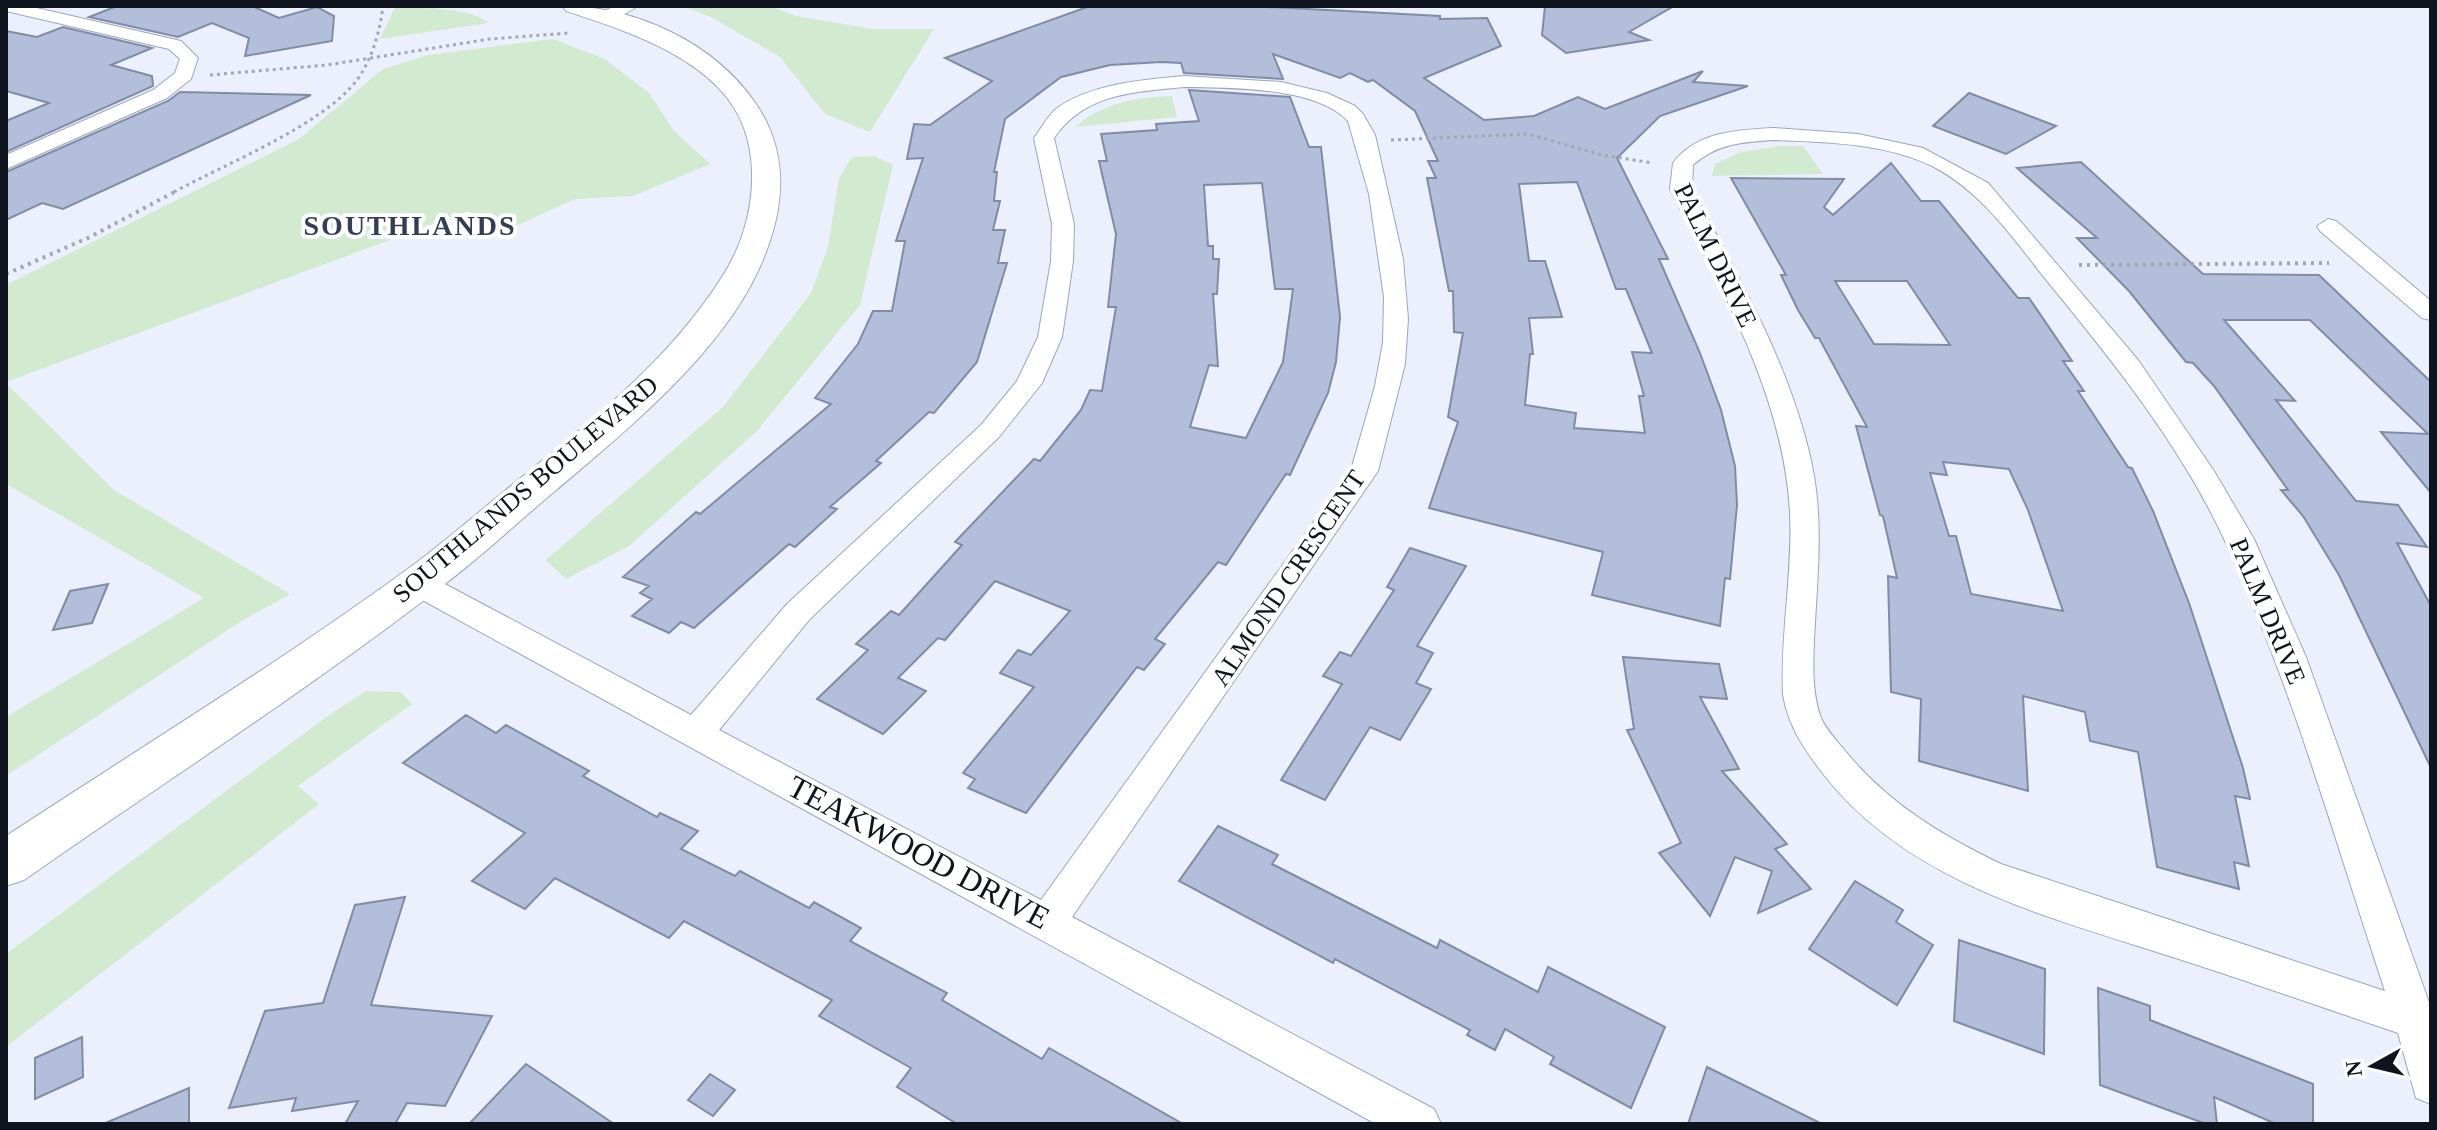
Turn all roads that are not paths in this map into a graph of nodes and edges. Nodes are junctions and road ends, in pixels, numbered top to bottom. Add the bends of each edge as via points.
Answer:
1 (6, 6) edge
2 (599, 15) edge
3 (6, 163) edge
4 (2328, 226) dead end
5 (2431, 279) edge
6 (2396, 280) junction
7 (2431, 313) edge
8 (417, 583) junction
9 (697, 732) junction
10 (6, 864) edge
11 (1048, 921) junction
12 (2415, 1020) junction
13 (2431, 1083) edge
14 (1419, 1124) edge

1 - 3 street via 175,45 189,58 184,75 160,94
2 - 8 main road, SOUTHLANDS BOULEVARD via 686,47 738,91 757,121 768,155 767,195 757,239 702,331 655,385
4 - 6 street
5 - 6 street
6 - 7 street
8 - 9 street, TEAKWOOD DRIVE
8 - 10 main road, SOUTHLANDS BOULEVARD
9 - 11 street, TEAKWOOD DRIVE
9 - 11 street, ALMOND CRESCENT via 798,612 990,431 1029,383 1050,337 1062,261 1063,224 1044,138 1047,125 1072,105 1110,91 1163,84 1283,88 1346,109 1358,118 1365,135 1396,296 1391,369 1364,471
11 - 14 street, TEAKWOOD DRIVE
12 - 12 street, PALM DRIVE via 2000,881 1923,843 1878,810 1835,767 1804,719 1802,707 1804,508 1792,447 1752,329 1681,189 1681,161 1741,136 1836,135 1918,153 1981,187 2129,365 2239,539 2290,657
12 - 13 street, PALM DRIVE

